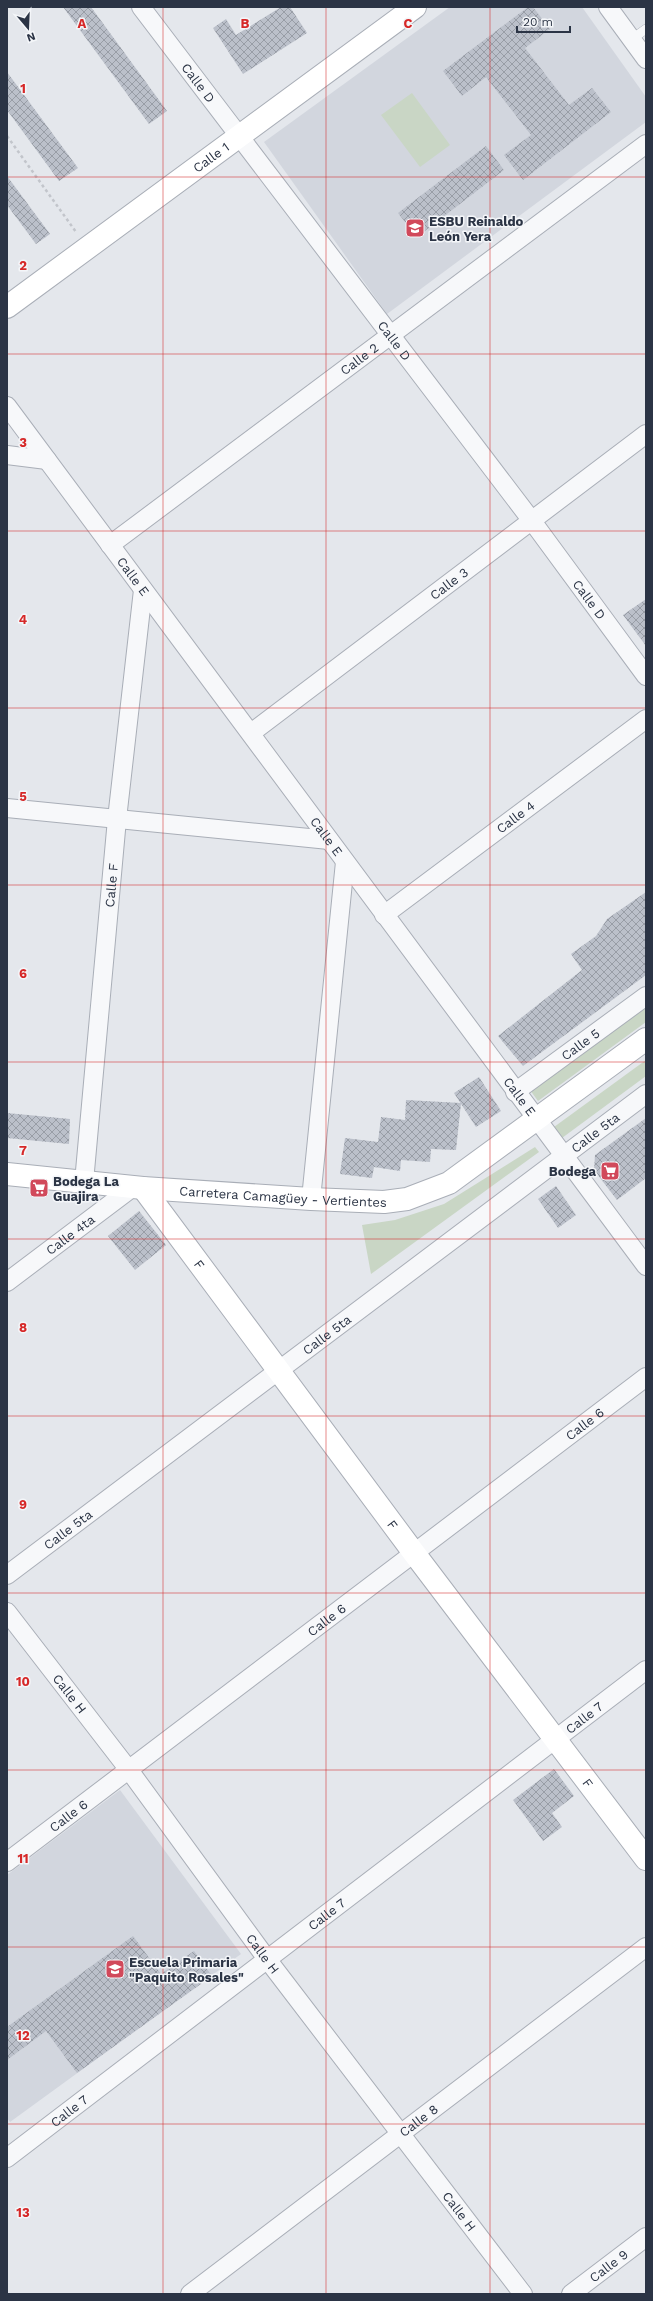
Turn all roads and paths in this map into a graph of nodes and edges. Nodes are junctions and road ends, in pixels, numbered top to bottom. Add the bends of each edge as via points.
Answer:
1 (141, 7) edge
2 (415, 7) edge
3 (608, 7) edge
4 (646, 29) edge
5 (632, 39) junction
6 (646, 59) edge
7 (7, 136) edge
8 (240, 136) junction
9 (646, 144) edge
10 (88, 249) junction
11 (7, 307) edge
12 (390, 335) junction
13 (7, 406) edge
14 (646, 434) edge
15 (7, 455) edge
16 (47, 460) junction
17 (532, 521) junction
18 (110, 545) junction
19 (143, 590) junction
20 (646, 676) edge
21 (646, 719) edge
22 (251, 733) junction
23 (7, 808) edge
24 (117, 819) junction
25 (329, 840) junction
26 (345, 862) junction
27 (384, 915) junction
28 (646, 996) edge
29 (646, 1038) edge
30 (515, 1092) junction
31 (646, 1094) edge
32 (536, 1120) junction
33 (563, 1156) junction
34 (7, 1174) edge
35 (84, 1182) junction
36 (138, 1187) junction
37 (311, 1199) junction
38 (646, 1266) edge
39 (7, 1282) edge
40 (279, 1371) junction
41 (646, 1377) edge
42 (414, 1553) junction
43 (7, 1575) edge
44 (7, 1612) edge
45 (646, 1670) edge
46 (555, 1739) junction
47 (129, 1770) junction
48 (646, 1859) edge
49 (7, 1862) edge
50 (646, 1947) edge
51 (267, 1959) junction
52 (401, 2135) junction
53 (7, 2158) edge
54 (646, 2237) edge
55 (190, 2294) edge
56 (523, 2294) edge
57 (571, 2294) edge

1 - 8 street, Calle D
2 - 8 street, Calle 1
3 - 5 street
4 - 5 lane
5 - 6 street
7 - 10 path
8 - 10 street, Calle 1
8 - 12 street, Calle D
9 - 12 street, Calle 2
10 - 11 street, Calle 1
12 - 17 street, Calle D
12 - 18 street, Calle 2
13 - 16 street, Calle E
14 - 17 street, Calle 3
15 - 16 street
16 - 18 street, Calle E
17 - 20 street, Calle D
17 - 22 street, Calle 3
18 - 19 street, Calle E
19 - 22 street, Calle E
19 - 24 street, Calle F
21 - 27 street, Calle 4
22 - 25 street, Calle E
23 - 24 street
24 - 25 street
24 - 35 street, Calle F
25 - 26 street, Calle E
26 - 27 street, Calle E
26 - 37 street
27 - 30 street, Calle E
28 - 30 street, Calle 5
29 - 32 street
30 - 32 street, Calle E
31 - 33 street, Calle 5ta
32 - 33 street, Calle E
32 - 37 street, Carretera Camagüey - Vertientes via 449,1183 425,1193 407,1199 384,1202
33 - 38 street, Calle E
33 - 40 street, Calle 5ta
34 - 35 street, Carretera Camagüey - Vertientes
35 - 36 street, Carretera Camagüey - Vertientes
36 - 37 street, Carretera Camagüey - Vertientes
36 - 39 street, Calle 4ta
36 - 40 street, F
40 - 42 street, F
40 - 43 street, Calle 5ta
41 - 42 street, Calle 6
42 - 46 street, F
42 - 47 street, Calle 6
44 - 47 street, Calle H
45 - 46 street, Calle 7
46 - 48 street, F
46 - 51 street, Calle 7
47 - 49 street, Calle 6
47 - 51 street, Calle H
50 - 52 street, Calle 8
51 - 52 street, Calle H
51 - 53 street, Calle 7
52 - 55 street, Calle 8
52 - 56 street, Calle H
54 - 57 street, Calle 9

